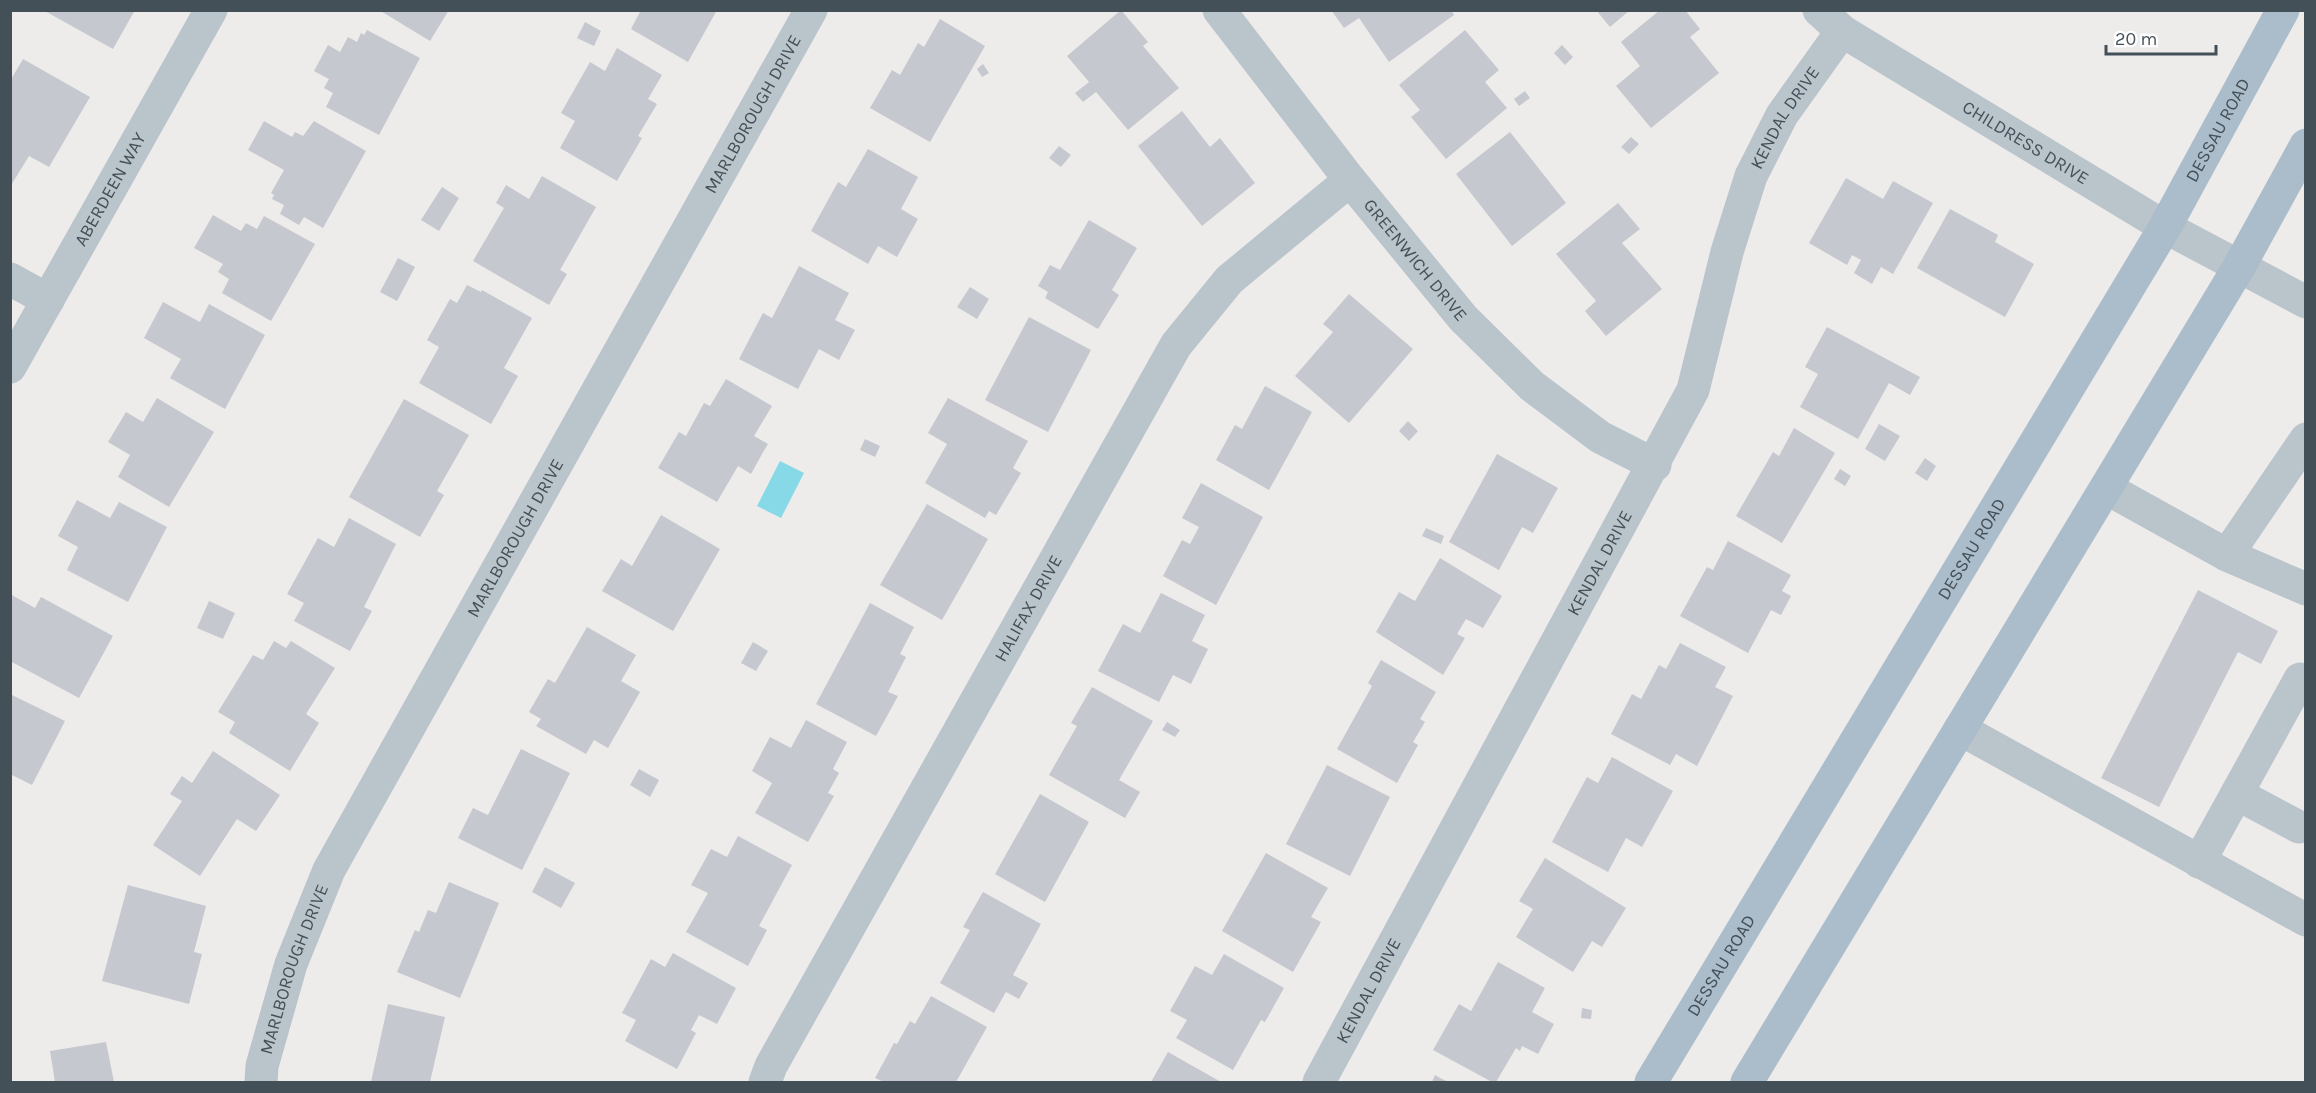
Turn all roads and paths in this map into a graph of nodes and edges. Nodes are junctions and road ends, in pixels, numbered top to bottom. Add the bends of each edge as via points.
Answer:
1 (211, 10) edge
2 (811, 10) edge
3 (1219, 10) edge
4 (2283, 10) edge
5 (1830, 21) edge
6 (2306, 145) edge
7 (1350, 180) junction
8 (2165, 227) junction
9 (2239, 267) junction
10 (10, 279) edge
11 (48, 300) junction
12 (2306, 302) edge
13 (10, 367) edge
14 (2306, 439) edge
15 (1655, 465) junction
16 (2106, 488) junction
17 (2227, 555) junction
18 (2306, 589) edge
19 (2306, 682) edge
20 (1960, 729) junction
21 (2236, 794) junction
22 (2299, 827) dead end
23 (2199, 862) junction
24 (2306, 920) edge
25 (261, 1083) edge
26 (765, 1083) edge
27 (1319, 1083) edge
28 (1651, 1083) edge
29 (1747, 1083) edge

1 - 11 street, ABERDEEN WAY
2 - 25 street, MARLBOROUGH DRIVE via 329,870 291,964 262,1066
3 - 7 street, GREENWICH DRIVE
4 - 8 main road, DESSAU ROAD
5 - 8 street, CHILDRESS DRIVE
5 - 15 street, KENDAL DRIVE via 1751,176 1727,252 1693,390
6 - 9 main road
7 - 15 street, GREENWICH DRIVE via 1463,318 1532,386 1600,437
7 - 26 street, HALIFAX DRIVE via 1229,280 1176,345 771,1066
8 - 9 street, CHILDRESS DRIVE
8 - 28 main road, DESSAU ROAD
9 - 12 street, CHILDRESS DRIVE
9 - 16 main road
10 - 11 street
11 - 13 street, ABERDEEN WAY
14 - 17 street
15 - 27 street, KENDAL DRIVE
16 - 17 street
16 - 20 main road
17 - 18 street
19 - 21 street via 2300,680
20 - 23 street
20 - 29 main road
21 - 22 street
21 - 23 street
23 - 24 street

